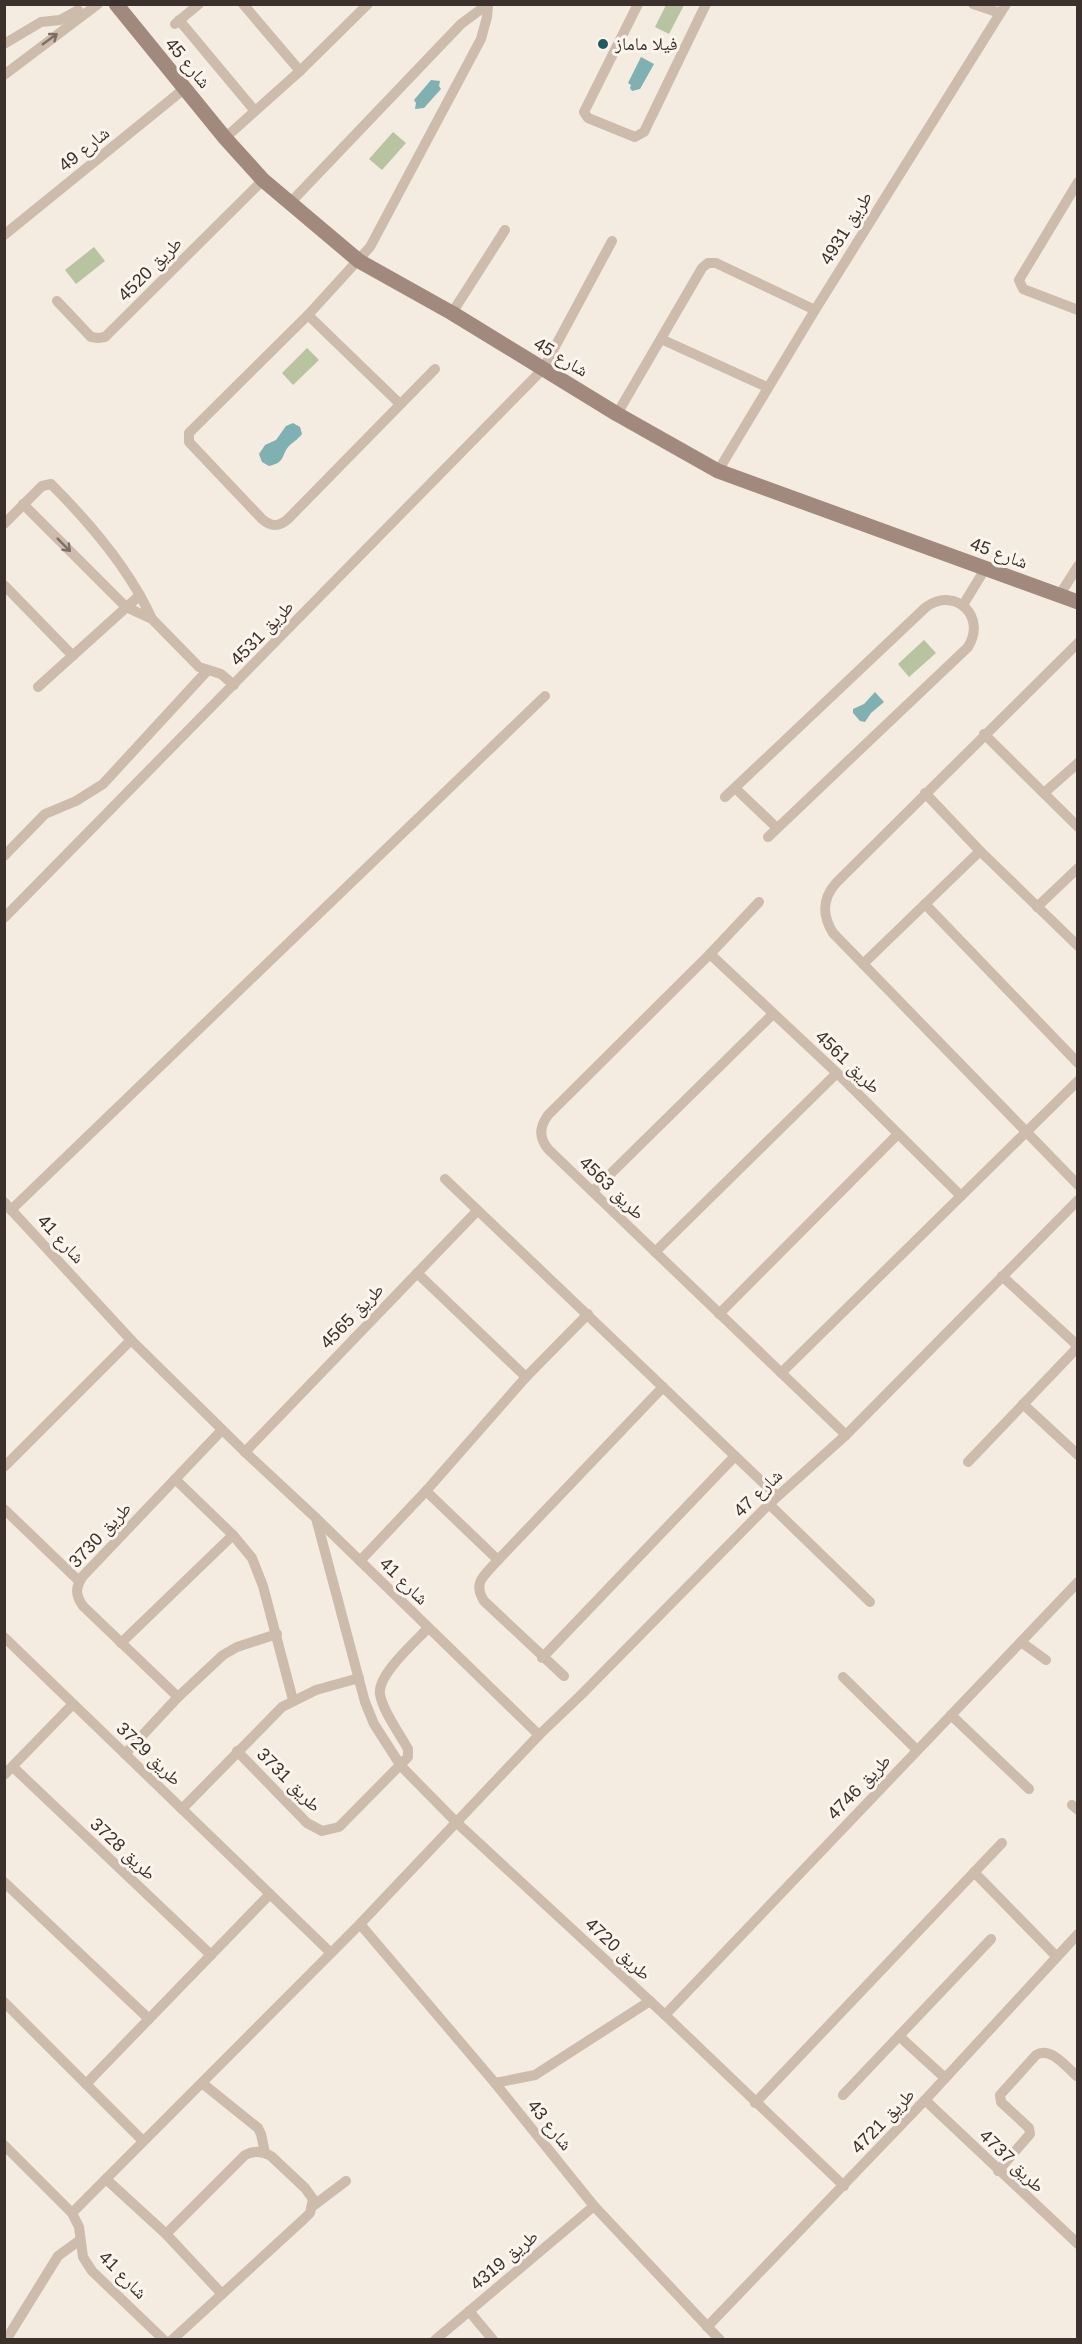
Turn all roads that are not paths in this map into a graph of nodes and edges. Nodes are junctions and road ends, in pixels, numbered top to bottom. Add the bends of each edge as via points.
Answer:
1 (85, 4) edge
2 (98, 4) edge
3 (116, 4) edge
4 (199, 4) edge
5 (243, 4) edge
6 (368, 4) edge
7 (638, 4) edge
8 (706, 4) edge
9 (973, 4) edge
10 (488, 5) edge
11 (1003, 9) edge
12 (4, 44) edge
13 (300, 71) junction
14 (4, 75) edge
15 (184, 89) junction
16 (255, 111) junction
17 (225, 138) junction
18 (263, 180) junction
19 (1077, 182) edge
20 (290, 203) junction
21 (504, 230) dead end
22 (4, 235) edge
23 (612, 241) dead end
24 (358, 261) junction
25 (57, 301) dead end
26 (1077, 309) edge
27 (814, 310) junction
28 (452, 313) junction
29 (308, 315) junction
30 (661, 339) junction
31 (435, 369) dead end
32 (543, 369) junction
33 (767, 387) junction
34 (400, 404) junction
35 (617, 414) junction
36 (718, 471) junction
37 (23, 504) junction
38 (4, 524) edge
39 (1077, 566) edge
40 (986, 569) junction
41 (4, 585) edge
42 (141, 595) junction
43 (1059, 596) junction
44 (1077, 602) edge
45 (963, 605) junction
46 (126, 607) junction
47 (152, 619) junction
48 (1076, 648) edge
49 (73, 656) junction
50 (207, 671) junction
51 (234, 685) junction
52 (38, 687) dead end
53 (545, 696) dead end
54 (984, 734) junction
55 (1077, 763) edge
56 (735, 788) junction
57 (925, 793) junction
58 (1044, 793) junction
59 (725, 797) dead end
60 (1077, 827) edge
61 (777, 828) junction
62 (768, 837) dead end
63 (980, 851) junction
64 (4, 856) edge
65 (1077, 868) edge
66 (759, 902) dead end
67 (925, 904) junction
68 (1037, 907) junction
69 (4, 918) edge
70 (1077, 946) edge
71 (710, 954) junction
72 (863, 964) junction
73 (773, 1014) junction
74 (1077, 1063) edge
75 (837, 1073) junction
76 (1077, 1081) edge
77 (1026, 1130) junction
78 (898, 1134) junction
79 (445, 1179) dead end
80 (1077, 1185) edge
81 (593, 1191) junction
82 (961, 1196) junction
83 (1077, 1200) edge
84 (8, 1206) edge
85 (477, 1211) junction
86 (655, 1252) junction
87 (417, 1273) junction
88 (1002, 1276) junction
89 (588, 1314) junction
90 (719, 1314) junction
91 (131, 1340) junction
92 (1077, 1346) edge
93 (781, 1373) junction
94 (526, 1377) junction
95 (663, 1387) junction
96 (1023, 1404) junction
97 (221, 1431) junction
98 (846, 1435) junction
99 (248, 1448) junction
100 (1077, 1455) edge
101 (735, 1456) junction
102 (968, 1462) dead end
103 (4, 1467) edge
104 (175, 1479) junction
105 (426, 1491) junction
106 (777, 1496) junction
107 (769, 1504) junction
108 (4, 1509) edge
109 (316, 1518) junction
110 (233, 1535) junction
111 (498, 1560) junction
112 (360, 1561) junction
113 (79, 1581) junction
114 (1077, 1582) edge
115 (870, 1602) dead end
116 (428, 1628) junction
117 (277, 1634) junction
118 (1021, 1642) junction
119 (121, 1643) junction
120 (7, 1645) edge
121 (542, 1658) junction
122 (1046, 1660) dead end
123 (564, 1676) dead end
124 (843, 1677) dead end
125 (359, 1678) junction
126 (178, 1697) junction
127 (293, 1700) junction
128 (73, 1704) junction
129 (951, 1716) junction
130 (539, 1735) junction
131 (917, 1750) junction
132 (237, 1751) junction
133 (125, 1754) junction
134 (401, 1766) junction
135 (13, 1767) junction
136 (4, 1775) edge
137 (1029, 1789) dead end
138 (182, 1809) junction
139 (456, 1822) junction
140 (1002, 1843) dead end
141 (974, 1872) junction
142 (4, 1882) edge
143 (270, 1894) junction
144 (360, 1924) junction
145 (1077, 1934) edge
146 (991, 1939) dead end
147 (331, 1953) junction
148 (211, 1954) junction
149 (1056, 1956) junction
150 (650, 2001) junction
151 (4, 2002) edge
152 (665, 2015) junction
153 (149, 2019) junction
154 (899, 2036) junction
155 (1077, 2077) edge
156 (945, 2078) junction
157 (495, 2083) junction
158 (86, 2084) junction
159 (202, 2084) junction
160 (843, 2095) dead end
161 (925, 2100) junction
162 (755, 2103) junction
163 (143, 2141) junction
164 (4, 2145) edge
165 (265, 2153) junction
166 (998, 2171) junction
167 (106, 2179) junction
168 (346, 2181) dead end
169 (844, 2186) junction
170 (313, 2206) junction
171 (594, 2206) junction
172 (72, 2213) junction
173 (166, 2234) junction
174 (80, 2240) junction
175 (1077, 2244) edge
176 (222, 2294) junction
177 (469, 2311) junction
178 (707, 2327) junction
179 (6, 2340) edge
180 (164, 2340) edge
181 (172, 2340) edge
182 (435, 2340) edge
183 (493, 2340) edge
184 (720, 2340) edge

1 - 12 street via 68,18 41,22
14 -> 2 street
3 - 15 street, شارع 45
4 - 16 street via 177,22
5 - 13 street
6 - 13 street
7 - 8 street via 584,112 588,118 635,137 644,132
9 - 11 street
10 - 20 street via 461,24
10 - 24 street via 481,39 370,247
11 - 27 street, طريق 4931
13 - 16 street
15 - 17 street, شارع 45
15 - 22 street, شارع 49
16 - 17 street
17 - 18 street, شارع 45
18 - 20 street, شارع 45
18 - 25 street, طريق 4520 via 105,337 91,337
19 - 26 street via 1019,280 1023,289
20 - 24 street, شارع 45
21 - 28 street
23 - 32 street, طريق 4531
24 - 28 street, شارع 45
24 - 29 street
27 - 30 street via 716,263 708,263
27 - 33 street, طريق 4931
28 - 32 street, شارع 45
29 - 34 street
29 - 34 street via 188,438 262,519 272,525 284,523
30 - 33 street
30 - 35 street
31 - 34 street
32 - 35 street, شارع 45
32 - 51 street, طريق 4531
33 - 36 street, طريق 4931
35 - 36 street, شارع 45
36 - 40 street, شارع 45
37 - 38 street
37 - 42 street via 44,483 51,484 111,552
37 -> 46 street
39 - 43 street
40 - 43 street, شارع 45
40 - 45 street
41 - 49 street
42 - 46 street
42 - 47 street
43 - 44 street, شارع 45
45 - 56 street via 940,600 926,607
45 - 61 street via 974,625 968,647
46 - 47 street
46 - 49 street
47 - 50 street
48 - 54 street
49 - 52 street
50 - 51 street via 221,674
50 - 64 street via 103,783 76,801 45,814
51 - 69 street, طريق 4531
53 - 84 street
54 - 57 street
54 - 58 street
55 - 58 street
56 - 59 street
56 - 61 street
57 - 63 street
57 - 72 street via 836,883 826,898 828,926
58 - 60 street
61 - 62 street
63 - 67 street
63 - 68 street
65 - 68 street
66 - 71 street, طريق 4563
67 - 72 street
67 - 74 street
68 - 70 street
71 - 73 street, طريق 4561
71 - 81 street, طريق 4563 via 543,1123 543,1142
72 - 77 street
73 - 75 street, طريق 4561
73 - 81 street
75 - 78 street, طريق 4561
75 - 86 street
76 - 77 street
77 - 80 street
77 - 82 street
78 - 82 street, طريق 4561
78 - 90 street
79 - 85 street
81 - 86 street, طريق 4563
82 - 93 street
83 - 88 street, شارع 47
84 - 91 street, شارع 41
85 - 87 street, طريق 4565
85 - 89 street
86 - 90 street, طريق 4563
87 - 94 street
87 - 99 street, طريق 4565
88 - 92 street
88 - 98 street, شارع 47
89 - 94 street
89 - 95 street
90 - 93 street, طريق 4563
91 - 97 street, شارع 41
91 - 103 street
92 - 96 street
93 - 98 street, طريق 4563
94 - 105 street
95 - 101 street
95 - 111 street
96 - 100 street
96 - 102 street
97 - 99 street, شارع 41
97 - 104 street, طريق 3730
98 - 106 street, شارع 47
99 - 109 street, شارع 41
101 - 106 street
101 - 121 street
104 - 110 street
104 - 113 street, طريق 3730
105 - 111 street
105 - 112 street
106 - 107 street, شارع 47
107 - 115 street
107 - 130 street, شارع 47
108 - 113 street
109 - 112 street, شارع 41
109 - 125 street
110 - 117 street via 259,1572
110 - 119 street
111 - 121 street via 481,1579 478,1592
112 - 116 street, شارع 41
113 - 119 street, طريق 3730 via 79,1601
114 - 118 street, طريق 4746
116 - 130 street, شارع 41
116 - 134 street via 380,1684 383,1704 408,1749 408,1757
117 - 126 street via 223,1655
117 - 127 street
118 - 122 street
118 - 129 street, طريق 4746
119 - 126 street, طريق 3730
120 - 128 street, طريق 3729
121 - 123 street
124 - 131 street
125 - 127 street, طريق 3731
125 - 134 street via 374,1724
126 - 133 street
127 - 132 street, طريق 3731
128 - 133 street, طريق 3729
128 - 135 street
129 - 131 street, طريق 4746
129 - 137 street
130 - 139 street
131 - 152 street, طريق 4746
132 - 134 street, طريق 3731 via 306,1823 322,1831 339,1827
132 - 138 street, طريق 3731
133 - 138 street, طريق 3729
134 - 139 street
135 - 136 street
135 - 148 street, طريق 3728
138 - 143 street, طريق 3729
139 - 144 street
139 - 150 street, طريق 4720
140 - 141 street
141 - 149 street
141 - 162 street
142 - 153 street
143 - 147 street, طريق 3729
143 - 148 street
144 - 147 street
144 - 157 street, شارع 43
145 - 149 street, طريق 4721
146 - 154 street
147 - 159 street
148 - 153 street
149 - 156 street, طريق 4721
150 - 152 street, طريق 4720
150 - 157 street via 535,2075
151 - 158 street
152 - 162 street, طريق 4720
153 - 158 street
154 - 156 street
154 - 160 street
155 - 166 street via 1048,2052 1042,2052 1000,2095 1001,2102 1029,2128 1030,2134
156 - 161 street, طريق 4721
157 - 171 street, شارع 43
158 - 163 street
159 - 163 street
159 - 165 street via 258,2128
161 - 166 street, طريق 4737
161 - 169 street, طريق 4721
162 - 169 street, طريق 4720
163 - 167 street
164 - 172 street, شارع 41
165 - 170 street via 310,2193
165 - 173 street via 245,2155
166 - 175 street, طريق 4737
167 - 172 street
167 - 173 street
168 - 170 street
169 - 178 street, طريق 4721
170 - 176 street via 305,2218
171 - 177 street, طريق 4319
171 - 178 street, شارع 43
172 - 174 street, شارع 41
173 - 176 street
174 - 179 street via 58,2256
174 - 180 street, شارع 41 via 83,2257 92,2271
176 - 181 street
177 - 182 street, طريق 4319
177 - 183 street
178 - 184 street, شارع 43

